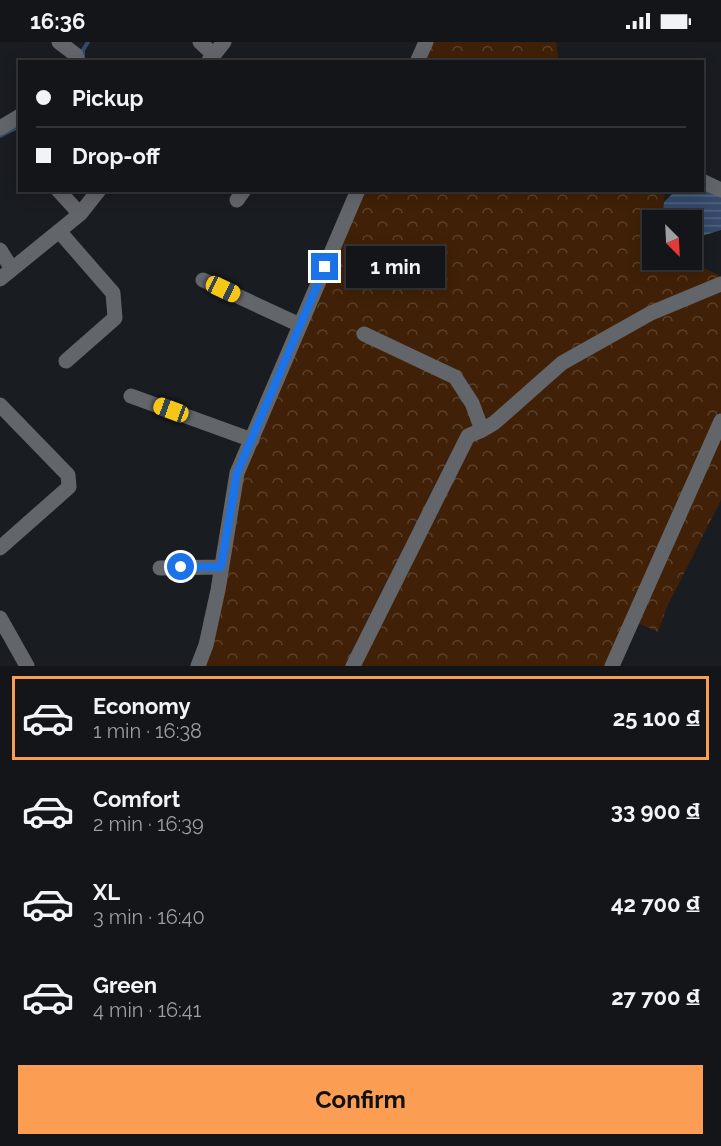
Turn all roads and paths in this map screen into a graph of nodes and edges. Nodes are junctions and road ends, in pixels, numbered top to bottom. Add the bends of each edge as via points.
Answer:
1 (59, 42) edge
2 (200, 42) edge
3 (224, 42) edge
4 (426, 42) edge
5 (77, 60) edge
6 (211, 60) edge
7 (418, 60) edge
8 (18, 117) edge
9 (0, 128) edge
10 (704, 182) edge
11 (721, 190) edge
12 (60, 192) edge
13 (97, 192) edge
14 (357, 192) edge
15 (80, 214) junction
16 (59, 231) junction
17 (0, 250) edge
18 (6, 274) edge
19 (203, 280) dead end
20 (721, 284) edge
21 (300, 325) junction
22 (364, 334) dead end
23 (66, 361) dead end
24 (131, 396) dead end
25 (0, 405) edge
26 (721, 421) edge
27 (482, 430) junction
28 (252, 440) junction
29 (0, 548) edge
30 (221, 567) junction
31 (160, 568) dead end
32 (2, 628) edge
33 (27, 666) edge
34 (198, 666) edge
35 (353, 666) edge
36 (612, 666) edge

1 - 5 street
2 - 6 street
3 - 6 street
4 - 7 street
8 - 9 street
10 - 11 street
12 - 15 street
13 - 15 street
14 - 21 street
15 - 16 street
16 - 18 street
16 - 23 street via 113,293 116,306 116,318
17 - 18 street
19 - 21 street
20 - 27 street via 651,314 562,363
21 - 28 street
22 - 27 street via 455,377 472,403
24 - 28 street
25 - 29 street via 68,475 69,487
26 - 36 street
27 - 35 street via 468,436
28 - 30 street via 237,473
30 - 31 street
30 - 34 street via 206,645
32 - 33 street

